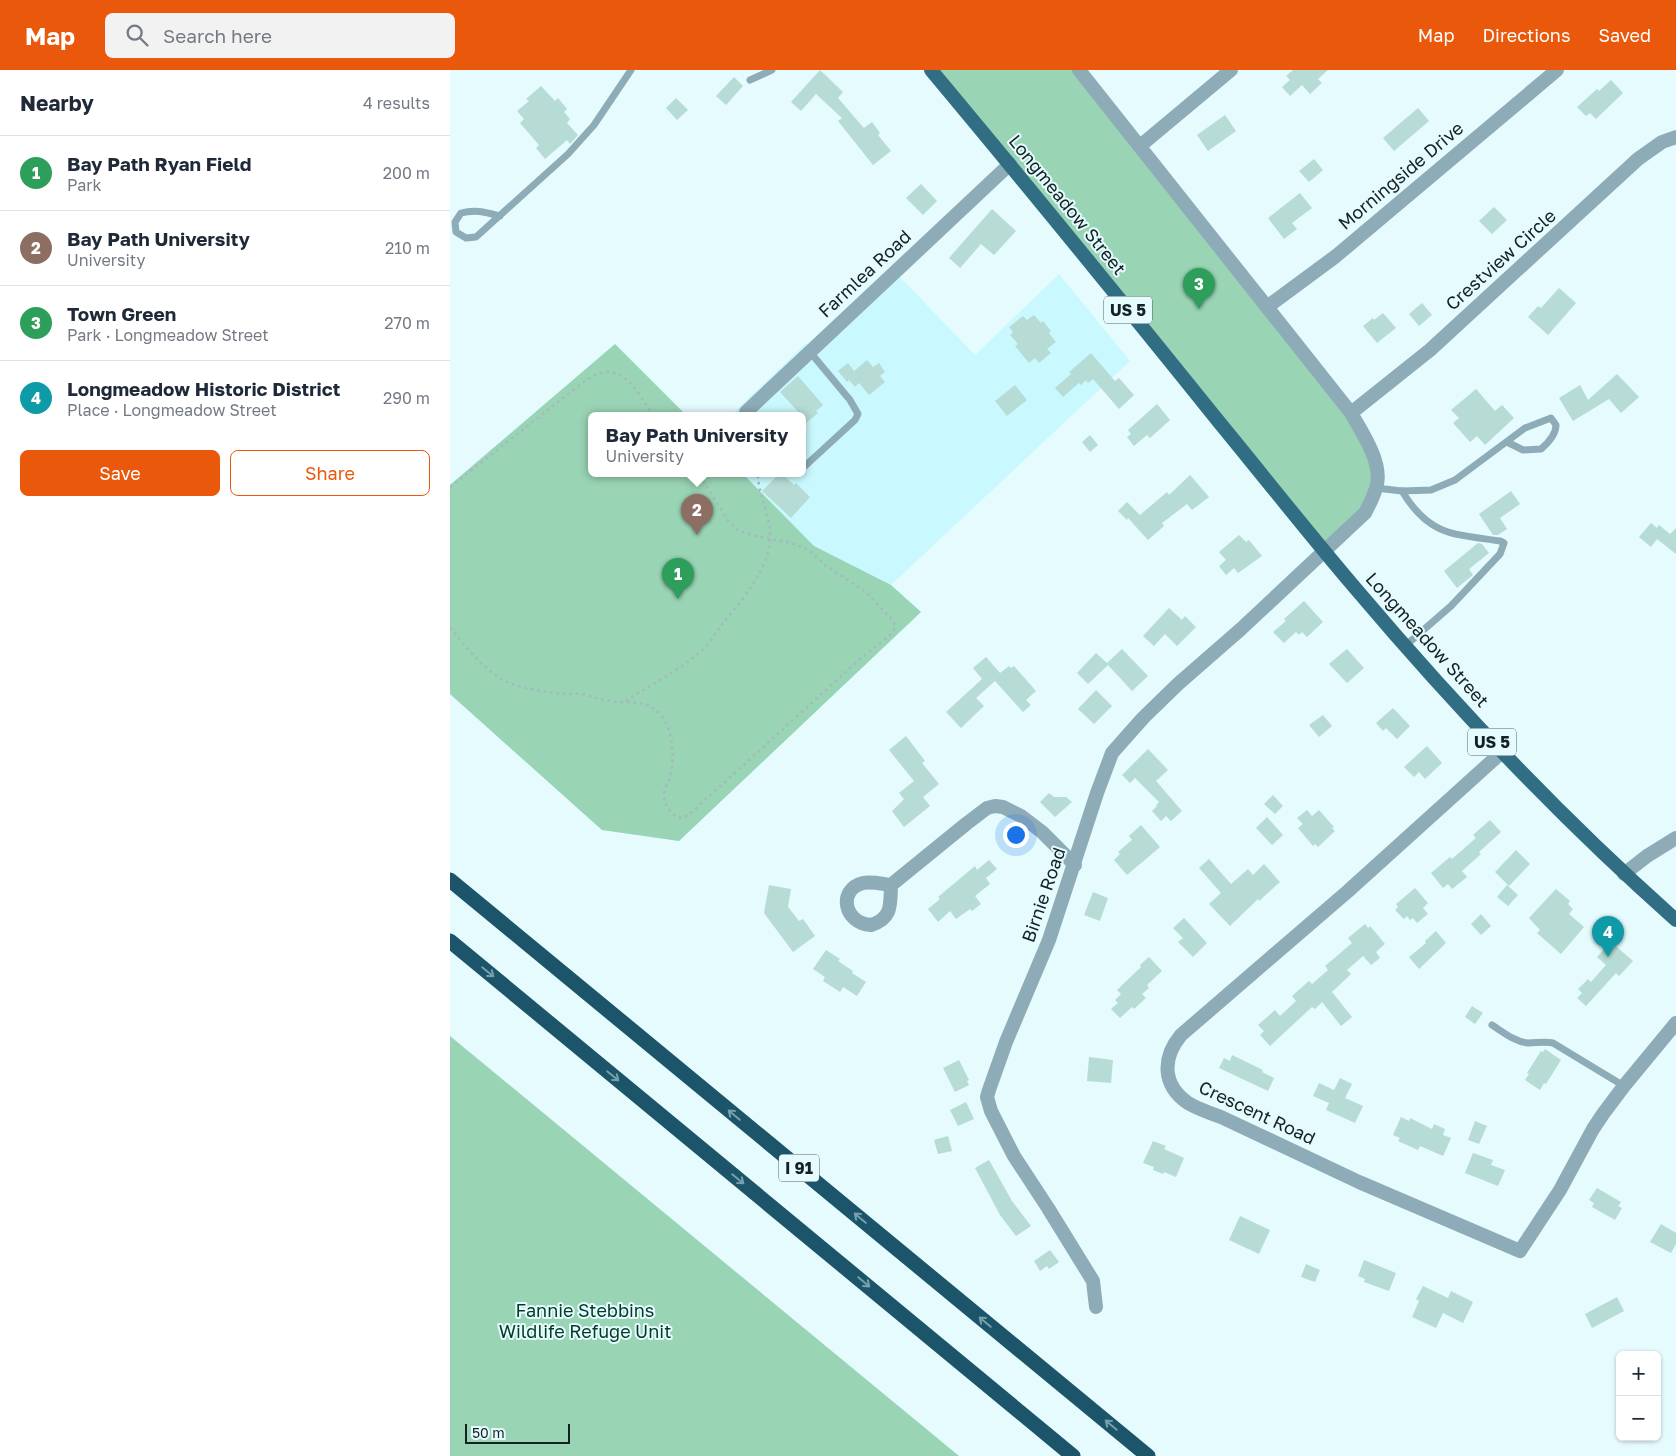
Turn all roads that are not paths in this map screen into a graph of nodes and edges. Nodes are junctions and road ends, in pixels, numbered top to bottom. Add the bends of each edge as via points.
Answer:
1 (631, 70) edge
2 (772, 70) edge
3 (931, 70) edge
4 (1079, 70) edge
5 (1231, 70) edge
6 (1556, 70) edge
7 (750, 80) dead end
8 (1676, 137) edge
9 (1140, 146) junction
10 (1010, 164) junction
11 (500, 216) junction
12 (1267, 307) junction
13 (810, 352) junction
14 (749, 412) edge
15 (1351, 413) junction
16 (1507, 442) junction
17 (806, 465) edge
18 (1376, 488) junction
19 (1402, 491) junction
20 (1324, 550) junction
21 (1405, 646) junction
22 (1502, 752) junction
23 (1676, 838) edge
24 (1075, 865) junction
25 (1624, 874) junction
26 (450, 880) edge
27 (891, 885) dead end
28 (1676, 920) edge
29 (450, 941) edge
30 (1676, 1023) edge
31 (1492, 1025) dead end
32 (1624, 1086) junction
33 (1096, 1307) dead end
34 (1073, 1456) edge
35 (1148, 1456) edge

1 - 11 lane via 594,125 568,154
2 - 7 lane
3 - 10 main road, Longmeadow Street / US 5
4 - 9 street
5 - 9 street
6 - 12 street, Morningside Drive via 1324,266
8 - 15 street, Crestview Circle via 1662,142 1638,159 1424,355
9 - 12 street
10 - 13 street, Farmlea Road
10 - 20 main road, Longmeadow Street / US 5
11 - 11 lane via 476,237 466,238 456,232 455,222 460,213 473,210
12 - 15 street
13 - 14 street, Farmlea Road
13 - 17 lane via 858,414
15 - 18 street via 1374,454
16 - 16 lane via 1523,450 1541,449 1549,442 1556,425 1551,418 1543,420 1525,428
16 - 19 lane via 1455,480 1431,490
18 - 19 lane
18 - 20 street via 1365,512
19 - 21 lane via 1410,504 1437,528 1504,544 1500,554 1451,606
20 - 21 main road, Longmeadow Street / US 5
20 - 24 street, Birnie Road via 1160,701 1116,748 1102,776
21 - 22 main road, Longmeadow Street / US 5
22 - 25 main road, Longmeadow Street / US 5
22 - 32 street, Crescent Road via 1347,892 1181,1035 1170,1053 1169,1080 1178,1094 1198,1108 1520,1251 1560,1190 1593,1129
23 - 25 street
24 - 27 street via 1022,816 995,806 987,808
24 - 33 street, Birnie Road via 987,1097 994,1118 1021,1169 1093,1281
25 - 28 main road, Longmeadow Street / US 5
35 -> 26 highway, I 91
29 -> 34 highway, I 91
30 - 32 street, Crescent Road
31 - 32 lane via 1518,1041 1553,1043

